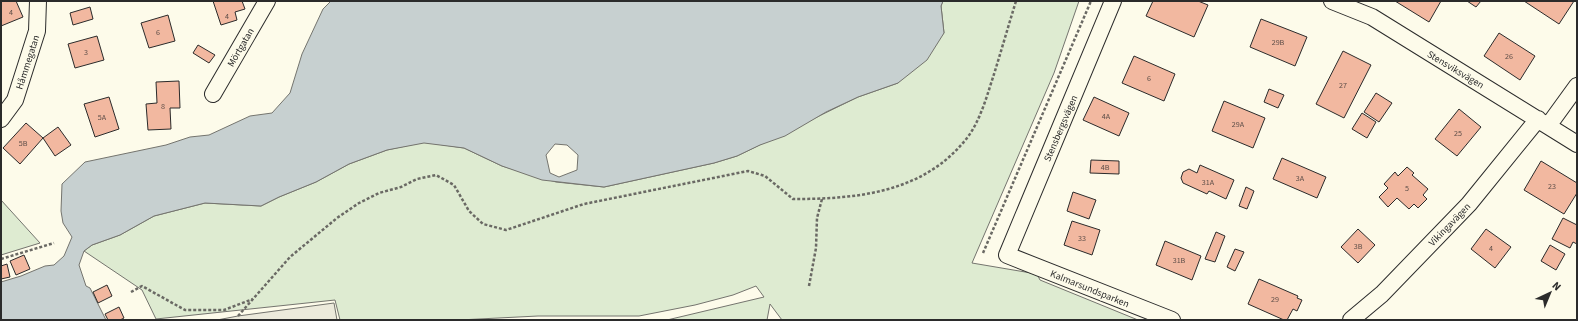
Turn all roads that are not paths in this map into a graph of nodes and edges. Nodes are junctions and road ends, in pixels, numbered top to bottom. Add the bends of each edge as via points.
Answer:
1 (38, 1) edge
2 (267, 1) edge
3 (1113, 1) edge
4 (1332, 1) edge
5 (1577, 86) edge
6 (213, 94) dead end
7 (1, 119) edge
8 (1543, 122) junction
9 (1577, 144) edge
10 (1007, 255) joint
11 (1172, 320) edge
12 (1351, 320) edge

1 - 7 street, Håmmegatan via 37,31 15,100
2 - 6 street, Mörtgatan
3 - 10 street, Stensbergsvägen
4 - 8 street, Stensviksvägen via 1372,18
5 - 8 street, Vikingavägen
8 - 9 street, Stensviksvägen
8 - 12 street, Vikingavägen via 1469,204 1382,294
10 - 11 street, Kalmarsundsparken

